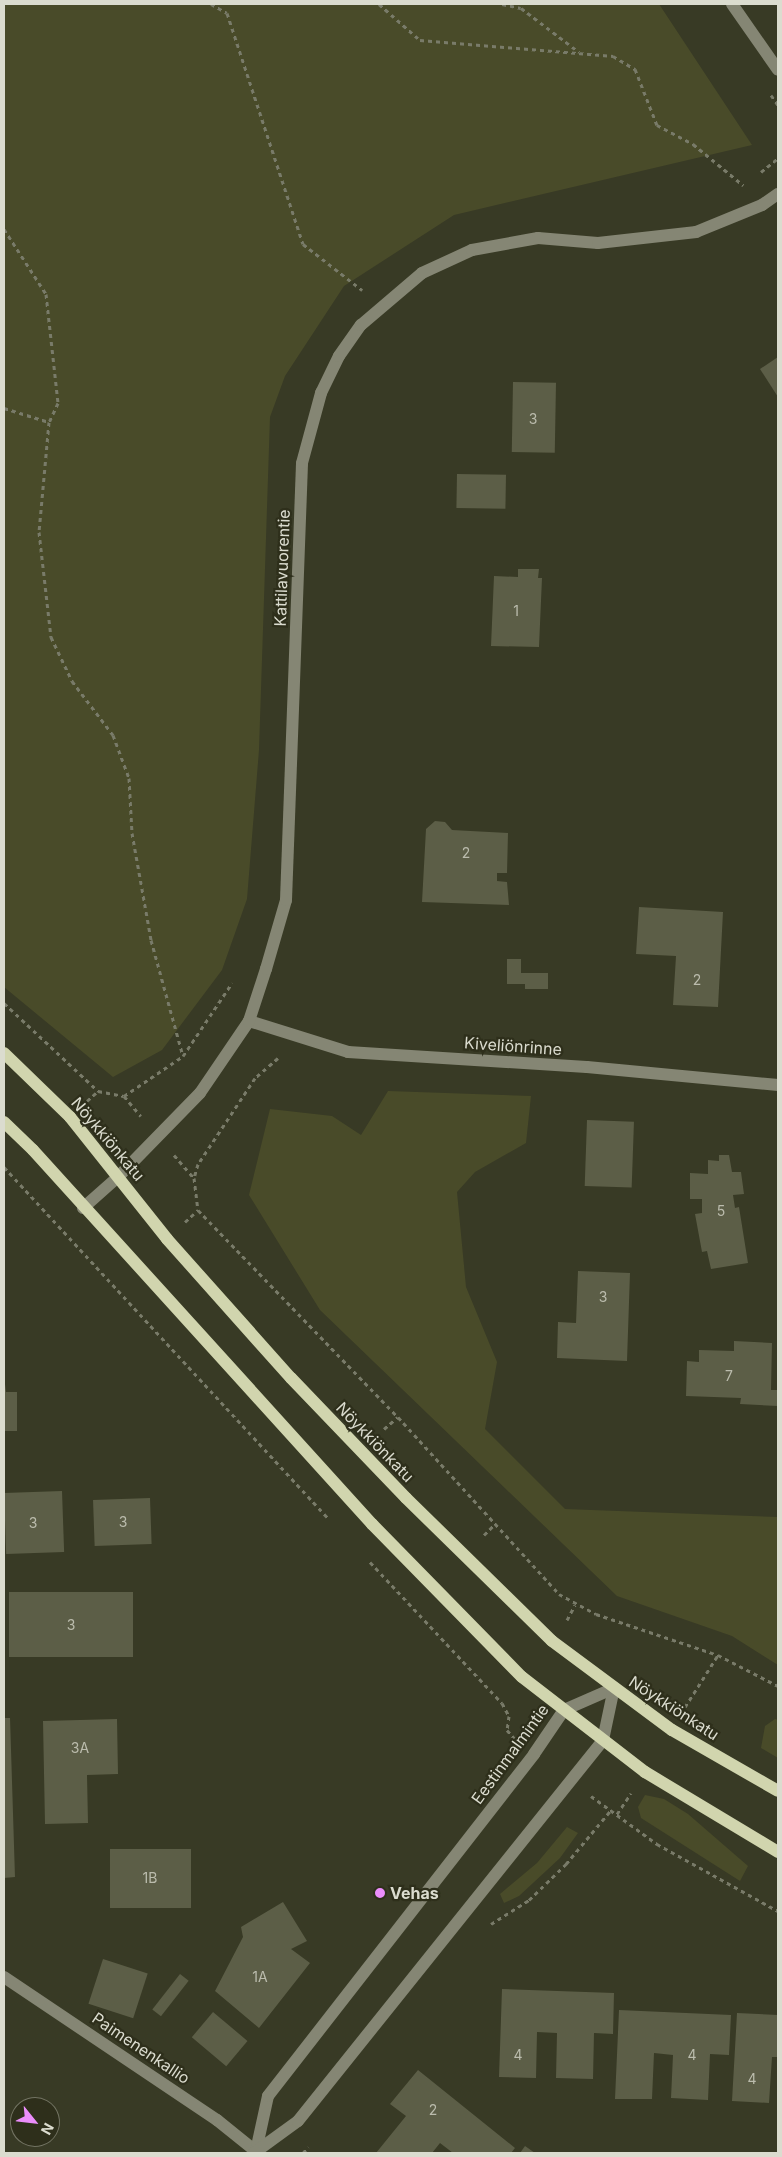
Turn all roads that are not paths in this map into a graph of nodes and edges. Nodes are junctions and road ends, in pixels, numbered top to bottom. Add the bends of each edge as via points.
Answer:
1 (732, 4) edge
2 (778, 70) edge
3 (778, 194) edge
4 (249, 1020) junction
5 (4, 1053) edge
6 (778, 1085) edge
7 (4, 1122) edge
8 (119, 1176) junction
9 (83, 1208) junction
10 (614, 1688) junction
11 (564, 1710) junction
12 (603, 1740) junction
13 (778, 1791) edge
14 (778, 1852) edge
15 (4, 1976) edge
16 (256, 2152) edge

1 - 2 street
3 - 4 street, Kattilavuorentie via 762,205 696,232 598,243 538,238 472,250 422,273 361,325 339,356 321,393 302,463 286,900
4 - 6 street, Kiveliönrinne via 348,1052 587,1066
4 - 8 street, Kattilavuorentie via 200,1093
5 - 8 main road, Nöykkiönkatu via 70,1117
7 - 9 main road
8 - 9 street, Kattilavuorentie
8 - 10 main road, Nöykkiönkatu via 167,1239 291,1378 386,1477 552,1641
9 - 11 main road via 137,1263 372,1524 522,1677
10 - 11 street, Eestinmalmintie
10 - 12 street
10 - 13 main road, Nöykkiönkatu via 672,1730
11 - 12 main road
11 - 16 street, Eestinmalmintie via 534,1754 268,2096
12 - 14 main road via 645,1772
12 - 16 street via 298,2121
15 - 16 street, Paimenenkallio via 217,2120

